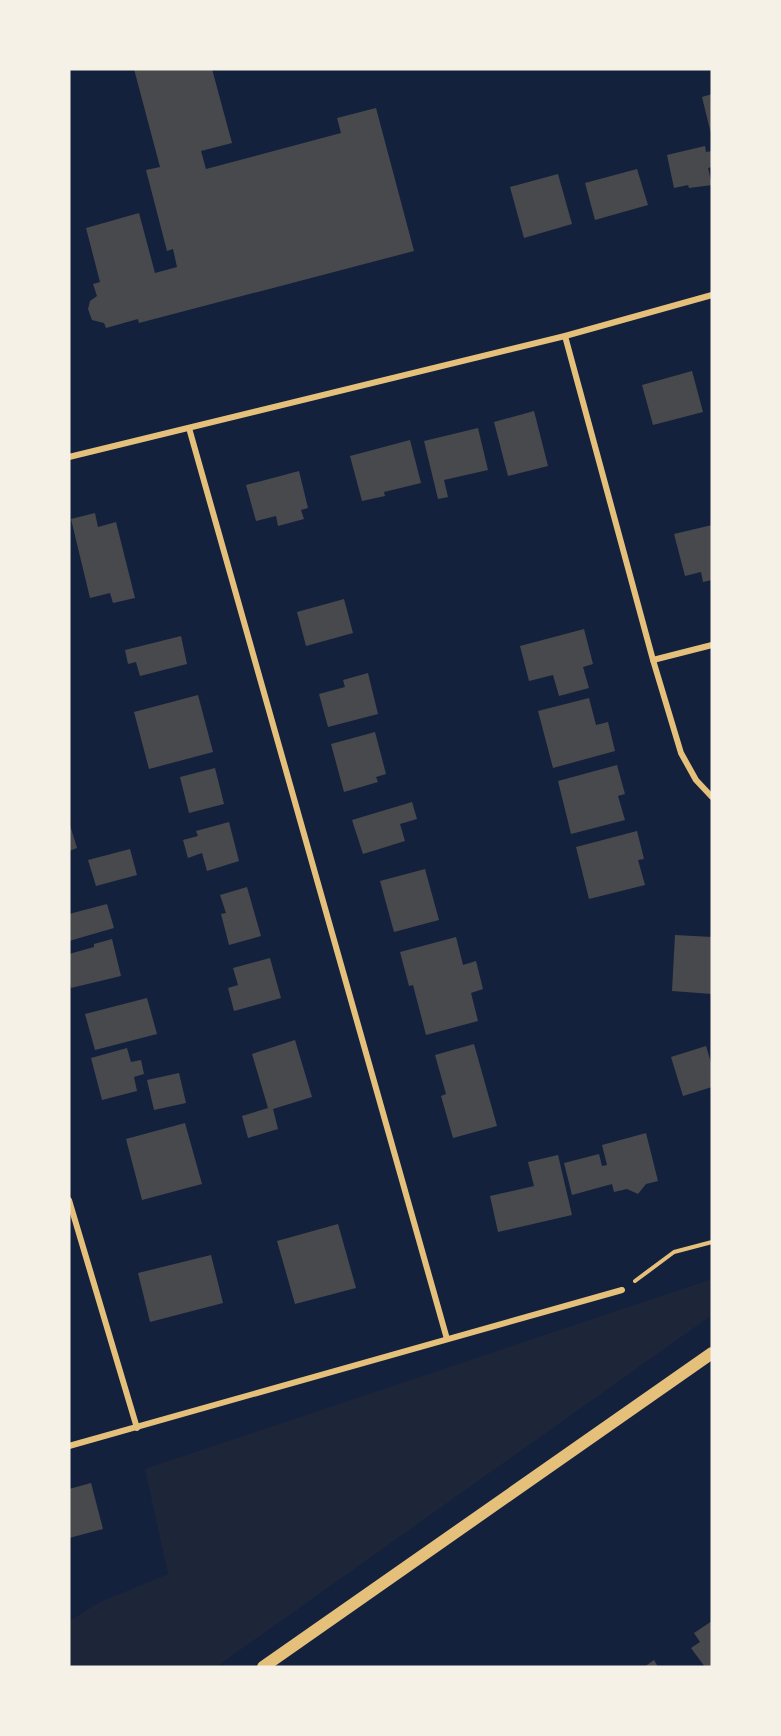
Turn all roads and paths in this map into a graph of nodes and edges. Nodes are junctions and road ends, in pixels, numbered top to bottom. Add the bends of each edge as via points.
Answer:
1 (712, 295) edge
2 (566, 336) junction
3 (189, 428) junction
4 (69, 456) edge
5 (712, 645) edge
6 (653, 660) junction
7 (712, 797) edge
8 (69, 1200) edge
9 (712, 1242) edge
10 (622, 1290) joint
11 (447, 1339) junction
12 (712, 1353) edge
13 (137, 1428) junction
14 (69, 1446) edge
15 (263, 1667) edge

1 - 2 street
2 - 3 street
2 - 6 street
3 - 4 street
3 - 11 street
5 - 6 street
6 - 7 street via 681,753 696,780
8 - 13 street
9 - 10 path via 674,1252
10 - 11 street
11 - 13 street
12 - 15 main road
13 - 14 street

